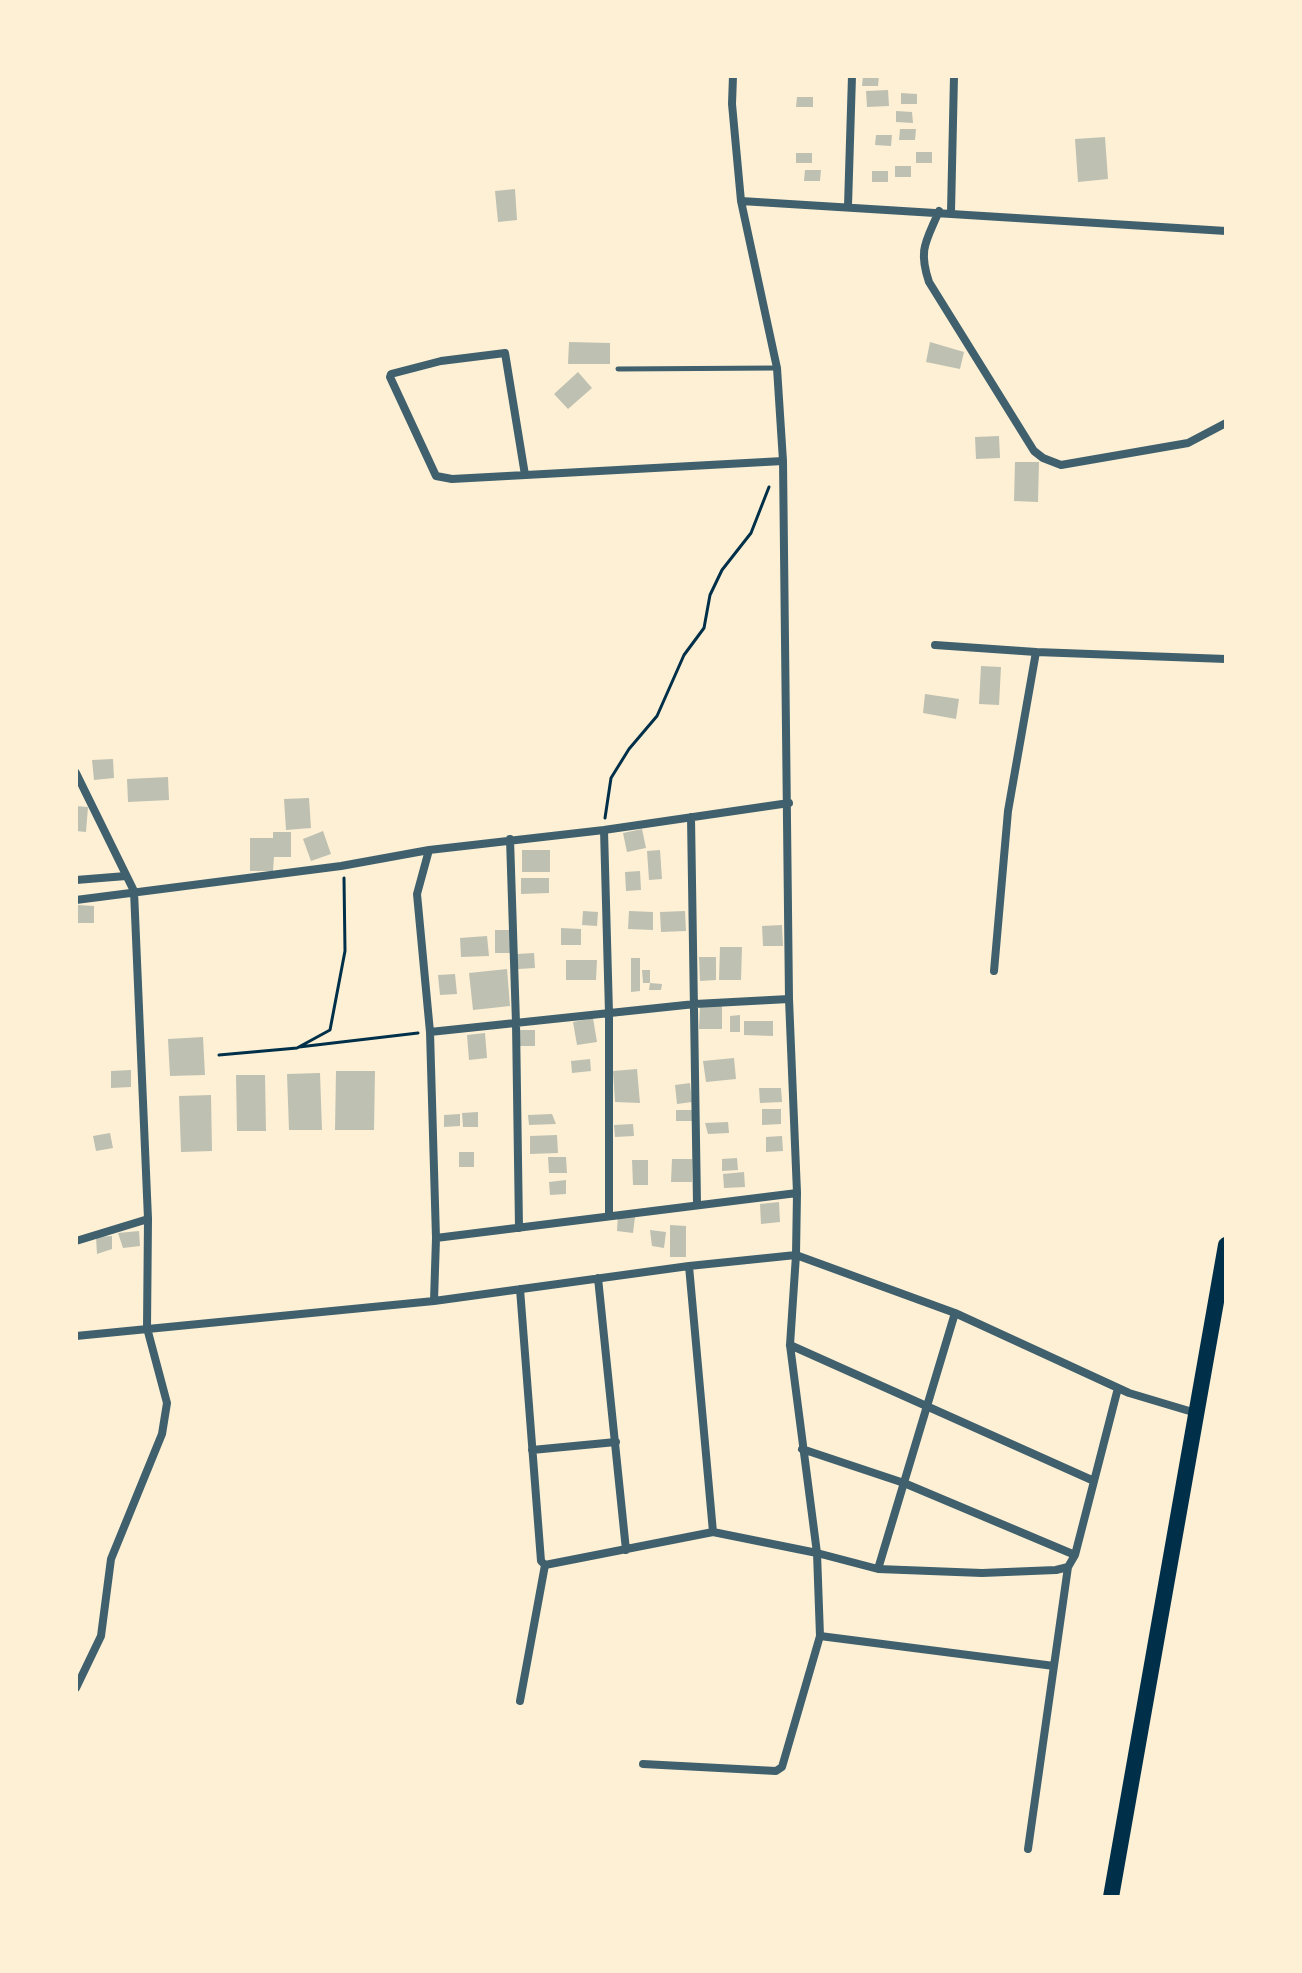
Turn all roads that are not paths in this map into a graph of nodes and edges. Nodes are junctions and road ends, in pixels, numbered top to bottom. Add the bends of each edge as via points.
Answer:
1 (733, 76) edge
2 (852, 76) edge
3 (954, 76) edge
4 (741, 201) junction
5 (848, 206) junction
6 (939, 211) junction
7 (951, 212) junction
8 (1226, 231) edge
9 (777, 368) junction
10 (618, 369) dead end
11 (1226, 423) edge
12 (781, 461) junction
13 (525, 475) junction
14 (935, 645) dead end
15 (1036, 652) junction
16 (1226, 659) edge
17 (76, 773) edge
18 (789, 803) junction
19 (691, 817) junction
20 (604, 830) junction
21 (510, 839) junction
22 (429, 850) junction
23 (126, 876) junction
24 (76, 880) edge
25 (134, 891) junction
26 (76, 900) edge
27 (994, 971) dead end
28 (789, 999) junction
29 (695, 1004) junction
30 (609, 1013) junction
31 (516, 1023) junction
32 (430, 1032) junction
33 (797, 1193) junction
34 (697, 1204) junction
35 (609, 1216) junction
36 (148, 1219) junction
37 (519, 1228) junction
38 (436, 1238) junction
39 (76, 1241) edge
40 (1226, 1245) edge
41 (796, 1255) junction
42 (689, 1266) junction
43 (598, 1278) junction
44 (520, 1289) junction
45 (434, 1301) junction
46 (955, 1313) junction
47 (147, 1328) junction
48 (76, 1336) edge
49 (790, 1345) junction
50 (1118, 1388) junction
51 (926, 1408) junction
52 (1196, 1414) junction
53 (616, 1442) junction
54 (802, 1449) junction
55 (532, 1450) junction
56 (1094, 1481) junction
57 (904, 1483) junction
58 (713, 1532) junction
59 (626, 1550) junction
60 (817, 1553) junction
61 (1075, 1555) junction
62 (545, 1565) junction
63 (1068, 1567) junction
64 (878, 1569) junction
65 (820, 1636) junction
66 (1054, 1666) junction
67 (76, 1688) edge
68 (520, 1701) dead end
69 (643, 1764) dead end
70 (1028, 1849) dead end
71 (1111, 1897) edge

1 - 4 street
2 - 5 street
3 - 7 street
4 - 5 street
4 - 9 street
5 - 6 street
6 - 7 street
6 - 11 street via 922,251 929,282 1043,458 1061,465 1188,443
7 - 8 street
9 - 10 lane
9 - 12 street
12 - 13 street
12 - 18 street
13 - 13 street via 505,353 391,374 436,476
14 - 15 street
15 - 16 street
15 - 27 street via 1008,811
17 - 23 street
18 - 19 street
18 - 28 street
19 - 20 street
19 - 29 street
20 - 21 street
20 - 30 street
21 - 22 street
21 - 31 street
22 - 25 street
22 - 32 street via 417,894
23 - 24 street
23 - 25 street
25 - 26 street
25 - 36 street
28 - 29 street
28 - 33 street
29 - 30 street
29 - 34 street
30 - 31 street
30 - 35 street
31 - 32 street
31 - 37 street
32 - 38 street
33 - 34 street
33 - 41 street
34 - 35 street
35 - 37 street
36 - 39 street
36 - 47 street
37 - 38 street
38 - 45 street
40 - 52 highway
41 - 42 street
41 - 46 street
41 - 49 street
42 - 43 street
42 - 58 street
43 - 44 street
43 - 53 street
44 - 45 street
44 - 55 street
45 - 47 street
46 - 50 street
46 - 51 street
47 - 48 street
47 - 67 street via 167,1403 162,1434 111,1559 101,1636
49 - 51 street
49 - 54 street
50 - 52 street
50 - 56 street
51 - 56 street
51 - 57 street
52 - 71 highway
53 - 55 street
53 - 59 street
54 - 57 street
54 - 60 street
55 - 62 street
56 - 61 street
57 - 61 street
57 - 64 street
58 - 59 street
58 - 60 street
59 - 62 street
60 - 64 street
60 - 65 street
61 - 63 street
62 - 68 street
63 - 64 street via 982,1573
63 - 66 street
65 - 66 street
65 - 69 street via 782,1767 776,1771
66 - 70 street

